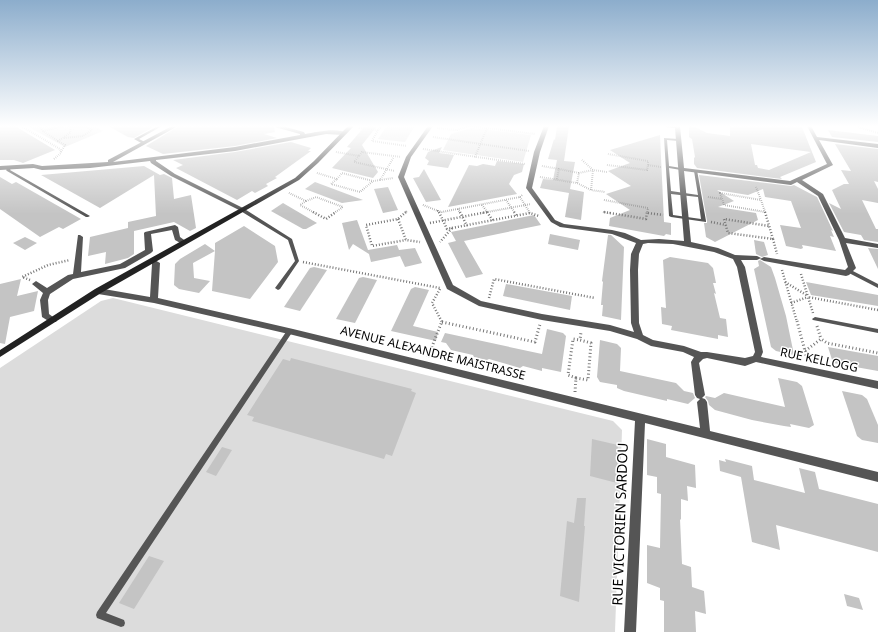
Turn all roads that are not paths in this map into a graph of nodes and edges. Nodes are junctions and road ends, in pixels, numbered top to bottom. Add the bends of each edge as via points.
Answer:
1 (120, 155) edge
2 (182, 155) edge
3 (322, 155) edge
4 (411, 155) edge
5 (536, 155) edge
6 (667, 155) edge
7 (680, 155) edge
8 (825, 155) edge
9 (153, 159) junction
10 (106, 163) junction
11 (10, 167) junction
12 (0, 168) edge
13 (668, 168) junction
14 (681, 169) junction
15 (696, 171) junction
16 (798, 180) junction
17 (669, 192) junction
18 (683, 194) junction
19 (699, 196) junction
20 (241, 210) junction
21 (88, 216) dead end
22 (686, 219) junction
23 (80, 237) dead end
24 (842, 240) junction
25 (184, 242) junction
26 (640, 242) junction
27 (688, 245) junction
28 (878, 246) edge
29 (735, 257) junction
30 (153, 261) junction
31 (849, 271) junction
32 (77, 274) junction
33 (36, 284) road end
34 (878, 286) edge
35 (278, 288) dead end
36 (98, 291) junction
37 (48, 292) junction
38 (154, 300) junction
39 (815, 319) road end
40 (53, 320) junction
41 (290, 331) junction
42 (878, 331) edge
43 (640, 337) junction
44 (0, 354) edge
45 (700, 356) junction
46 (756, 359) junction
47 (878, 385) edge
48 (640, 417) junction
49 (706, 435) junction
50 (878, 477) edge
51 (121, 623) dead end
52 (630, 632) edge

1 - 10 street
2 - 9 street
3 - 20 main road via 297,178
4 - 43 street, RUE KELLOGG via 401,175 450,287 479,303 610,328
5 - 26 street via 529,188 553,221 562,226 620,234
6 - 13 lane
7 - 14 street
8 - 16 street via 830,165
9 - 10 street
9 - 20 street via 153,162 173,175
10 - 11 street via 68,167
11 - 12 street
11 - 21 lane via 8,170
13 - 14 lane
13 - 17 lane
14 - 15 street
14 - 18 street
15 - 16 street via 791,183
15 - 19 lane
16 - 24 street via 820,195
17 - 18 lane
17 - 22 lane via 671,216
18 - 19 lane
18 - 22 street
19 - 22 lane via 704,221
20 - 25 main road
20 - 35 lane via 290,239 297,261
22 - 27 street
23 - 32 street
24 - 28 street
24 - 31 street via 852,268
25 - 30 main road
25 - 32 street via 177,238 174,226 147,233 149,251 122,266
26 - 27 street via 655,240
26 - 43 street via 635,254 634,270 635,323
27 - 29 street via 715,249
29 - 31 street via 761,258 846,273
29 - 46 street via 741,266 755,333 758,352
30 - 36 main road
30 - 38 street via 156,263
31 - 34 lane
32 - 37 street
33 - 37 street
36 - 38 street, AVENUE ALEXANDRE MAISTRASSE
36 - 40 main road
37 - 40 street via 44,300 45,315
38 - 41 street, AVENUE ALEXANDRE MAISTRASSE
39 - 42 lane
40 - 44 main road
41 - 48 street, AVENUE ALEXANDRE MAISTRASSE
41 - 51 lane via 100,615
43 - 45 street, RUE KELLOGG via 651,343 684,349
45 - 46 street, RUE KELLOGG via 745,362
45 - 49 street via 695,362
46 - 47 street, RUE KELLOGG
48 - 49 street, AVENUE ALEXANDRE MAISTRASSE
48 - 52 street, RUE VICTORIEN SARDOU
49 - 50 street, AVENUE ALEXANDRE MAISTRASSE

